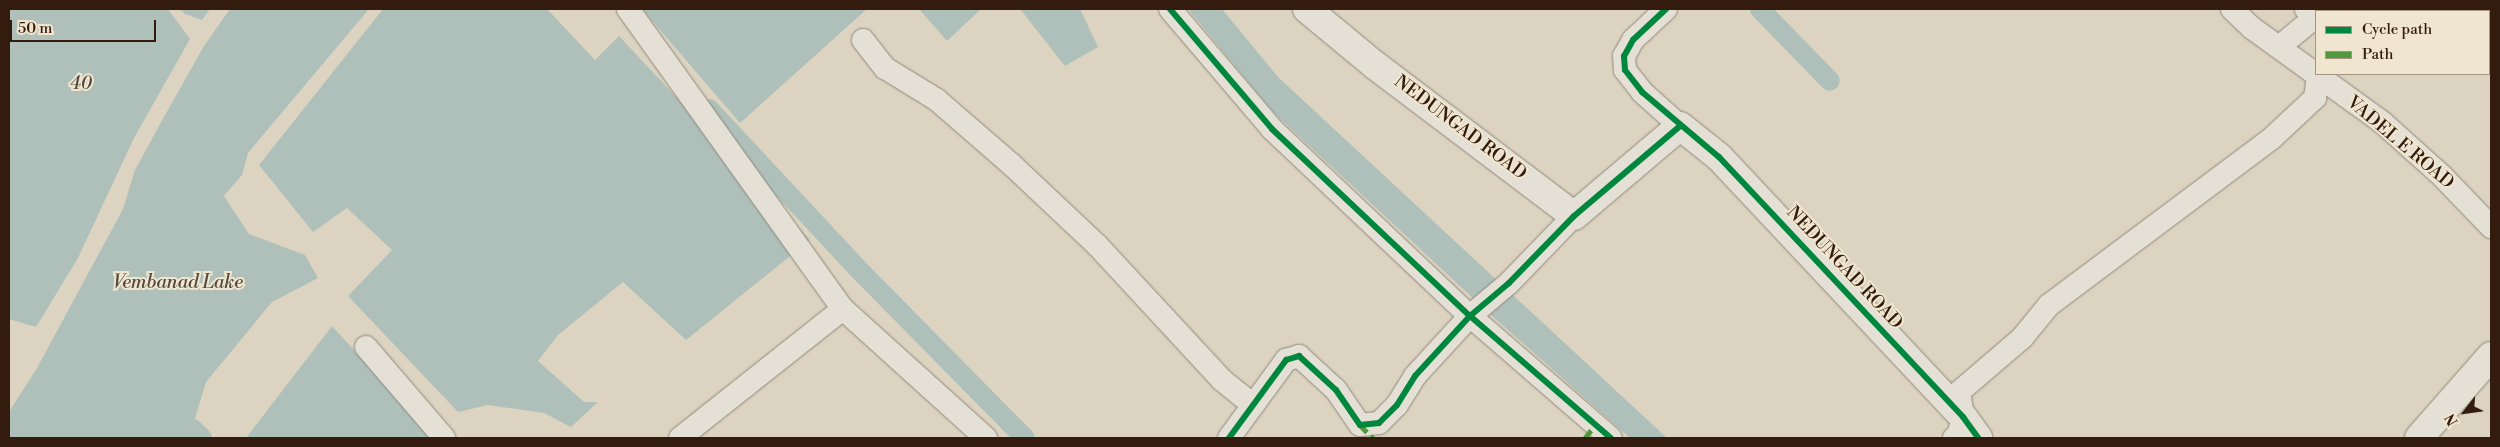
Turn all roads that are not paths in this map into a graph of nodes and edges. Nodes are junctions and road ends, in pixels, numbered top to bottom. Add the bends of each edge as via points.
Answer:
1 (628, 9) edge
2 (1170, 9) edge
3 (1307, 9) edge
4 (1666, 9) edge
5 (2232, 9) edge
6 (2306, 9) edge
7 (863, 40) dead end
8 (2279, 47) junction
9 (2315, 74) edge
10 (2318, 76) joint
11 (1680, 126) junction
12 (1574, 216) junction
13 (2491, 227) edge
14 (842, 309) junction
15 (1470, 316) junction
16 (366, 346) dead end
17 (2491, 356) edge
18 (1253, 405) junction
19 (1965, 431) edge
20 (1367, 432) edge
21 (1597, 434) edge
22 (444, 438) edge
23 (680, 438) edge
24 (986, 438) edge
25 (1229, 438) edge
26 (2419, 438) edge

1 - 14 street
2 - 15 street via 1272,129
3 - 12 street, NEDUNGAD ROAD via 1376,66
4 - 11 street, NEDUNGAD ROAD via 1633,40 1624,56 1625,70 1642,92
5 - 8 street, VADEL E ROAD
6 - 8 street via 2314,18
7 - 18 street via 885,68 937,100 1097,245 1222,380
8 - 9 street, VADEL E ROAD
10 - 13 street, VADEL E ROAD via 2383,123 2442,176
10 - 19 street via 2315,98 2270,140 2049,305 2022,338 1960,392
11 - 12 street
11 - 19 street, NEDUNGAD ROAD via 1719,157
12 - 15 street via 1509,283
14 - 23 street
14 - 24 street
15 - 20 street via 1414,376 1397,405
15 - 21 street
16 - 22 street
17 - 26 street
18 - 20 street via 1286,360 1299,356 1336,390
18 - 25 street

